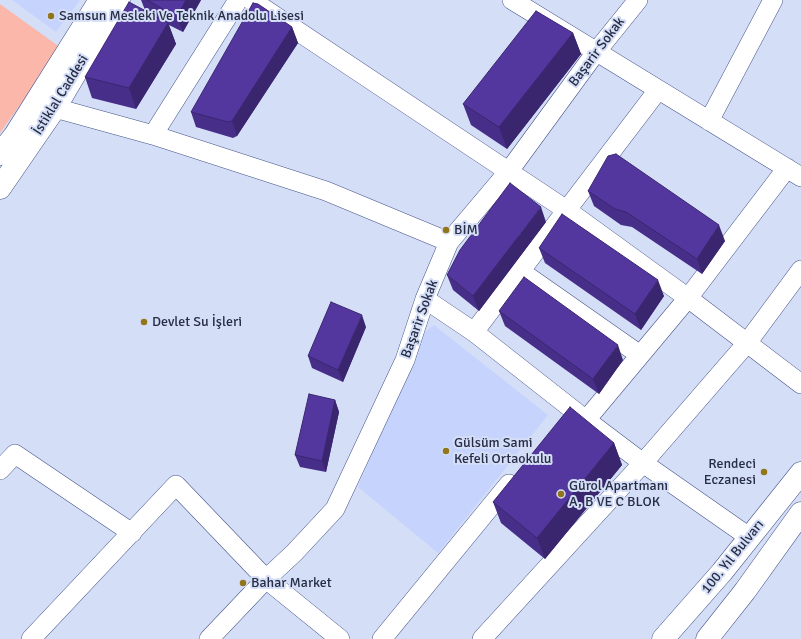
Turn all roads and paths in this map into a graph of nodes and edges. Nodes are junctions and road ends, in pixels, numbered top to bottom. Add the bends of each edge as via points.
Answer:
1 (100, 0) edge
2 (119, 0) edge
3 (238, 0) edge
4 (251, 0) edge
5 (512, 0) edge
6 (638, 0) edge
7 (773, 0) edge
8 (596, 52) junction
9 (658, 90) junction
10 (55, 108) junction
11 (709, 121) junction
12 (154, 135) junction
13 (0, 154) edge
14 (509, 171) junction
15 (794, 172) edge
16 (0, 188) edge
17 (568, 210) junction
18 (449, 242) junction
19 (801, 270) edge
20 (520, 271) junction
21 (688, 298) junction
22 (425, 299) junction
23 (474, 332) junction
24 (747, 343) junction
25 (640, 355) junction
26 (801, 384) edge
27 (586, 420) junction
28 (643, 463) junction
29 (521, 468) edge
30 (0, 470) edge
31 (801, 473) edge
32 (801, 513) edge
33 (132, 533) junction
34 (749, 537) junction
35 (266, 579) junction
36 (32, 639) edge
37 (209, 639) edge
38 (340, 639) edge
39 (382, 639) edge
40 (482, 639) edge
41 (663, 639) edge
42 (707, 639) edge

1 - 13 main road, İstiklal Caddesi via 15,135
2 - 10 main road, İstiklal Caddesi
3 - 12 street
4 - 14 street
5 - 8 street
6 - 8 street, Başarir Sokak
7 - 11 street
8 - 9 street
8 - 14 street, Başarir Sokak
9 - 11 street
9 - 17 street
10 - 12 street
10 - 16 main road, İstiklal Caddesi
11 - 15 street
12 - 18 street via 326,191
14 - 17 street
14 - 18 street, Başarir Sokak
15 - 21 street
17 - 20 street
17 - 21 street
18 - 22 street, Başarir Sokak
19 - 24 street
20 - 23 street
20 - 25 street
21 - 24 street
21 - 25 street
22 - 23 street
22 - 35 street, Başarir Sokak via 405,360 335,509
23 - 27 street via 566,414
24 - 26 street
24 - 28 street
25 - 27 street
27 - 28 street
28 - 34 street
28 - 40 street
29 - 39 street
30 - 33 street via 14,454
31 - 34 main road, 100. Yıl Bulvarı
32 - 42 main road, 100. Yıl Bulvarı via 746,591
33 - 35 street via 176,485
33 - 36 street
34 - 41 main road, 100. Yıl Bulvarı
35 - 37 street, Başarir Sokak
35 - 38 street

